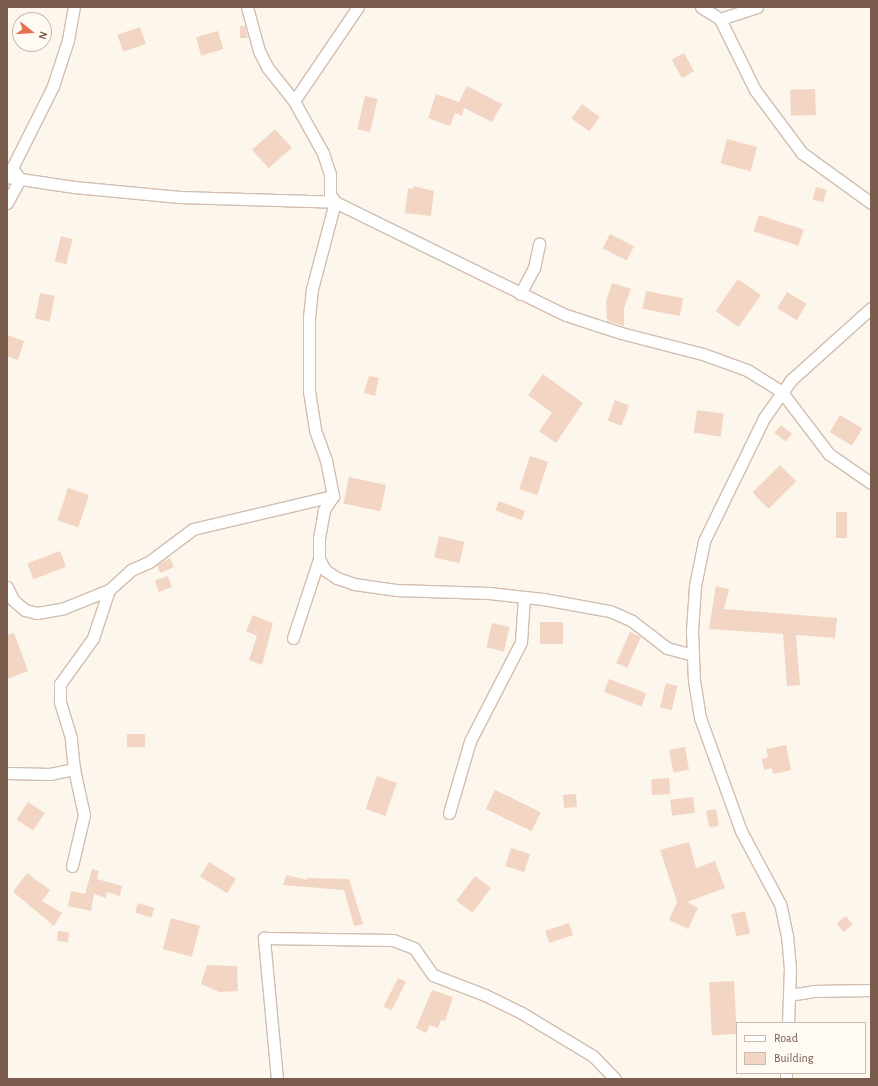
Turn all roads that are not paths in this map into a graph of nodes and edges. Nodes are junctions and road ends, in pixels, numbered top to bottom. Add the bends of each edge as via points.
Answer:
1 (74, 7) edge
2 (247, 7) edge
3 (358, 7) edge
4 (701, 7) edge
5 (757, 7) edge
6 (720, 19) junction
7 (294, 101) junction
8 (7, 177) edge
9 (20, 179) junction
10 (335, 202) junction
11 (7, 203) edge
12 (871, 203) edge
13 (539, 244) dead end
14 (520, 294) junction
15 (871, 308) edge
16 (782, 390) junction
17 (871, 483) edge
18 (333, 496) junction
19 (320, 559) junction
20 (7, 587) edge
21 (109, 590) junction
22 (524, 597) junction
23 (293, 638) dead end
24 (693, 655) junction
25 (74, 769) junction
26 (7, 773) edge
27 (449, 813) dead end
28 (72, 866) dead end
29 (871, 990) edge
30 (789, 995) junction
31 (788, 1022) edge
32 (277, 1079) edge
33 (615, 1079) edge

1 - 9 street via 68,40 53,86 12,168
2 - 7 street via 259,51 274,79
3 - 7 street
4 - 6 street
5 - 6 street
6 - 12 street via 755,90 802,153
7 - 10 street via 323,152 330,174 330,194
8 - 9 street
9 - 10 street via 180,197
9 - 11 street
10 - 14 street
10 - 18 street via 312,289 308,356 309,391 315,430 326,460
13 - 14 street via 534,268
14 - 16 street via 566,315 621,333 702,354 747,370
15 - 16 street
16 - 17 street via 829,454
16 - 24 street via 742,459 704,541 695,586
18 - 19 street via 324,510 319,540
18 - 21 street via 193,529 149,562 131,570
19 - 22 street via 325,570 354,584 396,590 489,593
19 - 23 street
20 - 21 street via 12,600 25,610 37,613 64,608
21 - 25 street via 93,638 60,684 60,702 72,738
22 - 24 street via 610,612 632,621 667,648
22 - 27 street via 521,642 470,741
24 - 30 street via 700,718 716,765 741,831 780,904 788,943
25 - 26 street via 50,774
25 - 28 street via 84,815
29 - 30 street via 814,991
30 - 31 street
32 - 33 street via 264,938 393,940 414,948 433,976 485,995 520,1012 592,1056

